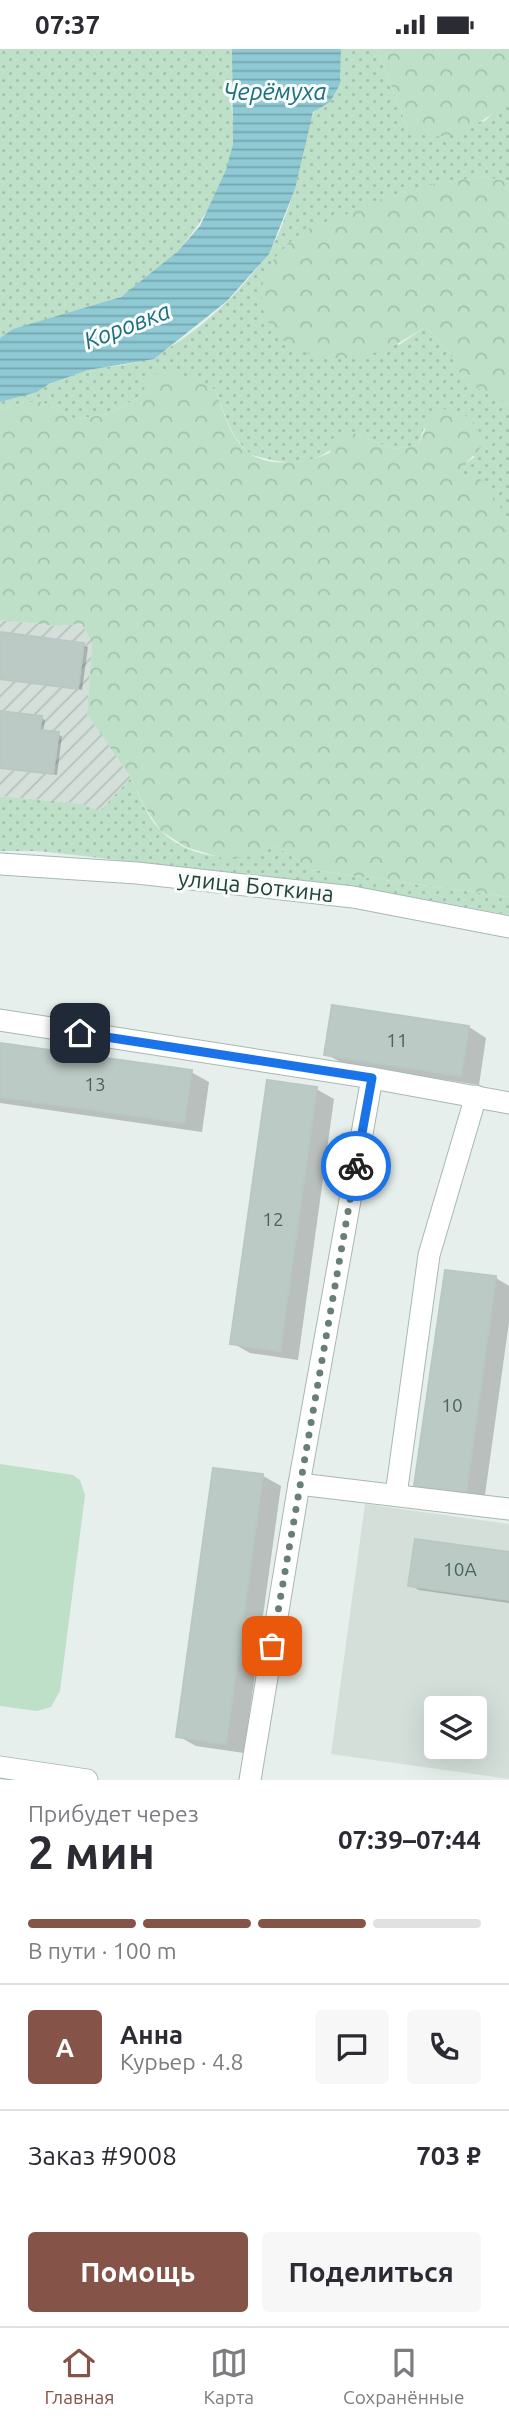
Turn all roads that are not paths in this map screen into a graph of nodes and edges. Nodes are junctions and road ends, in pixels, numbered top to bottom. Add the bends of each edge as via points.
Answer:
1 (0, 864) edge
2 (509, 927) edge
3 (0, 1020) edge
4 (372, 1078) junction
5 (507, 1095) edge
6 (476, 1096) junction
7 (299, 1484) junction
8 (396, 1495) junction
9 (509, 1509) edge
10 (0, 1767) edge
11 (73, 1779) edge
12 (250, 1780) edge

1 - 2 street, улица Боткина via 137,873 353,897
3 - 4 street
4 - 6 street
4 - 7 street
5 - 6 street
6 - 8 street via 429,1255
7 - 8 street
7 - 12 street
8 - 9 street
10 - 11 street

